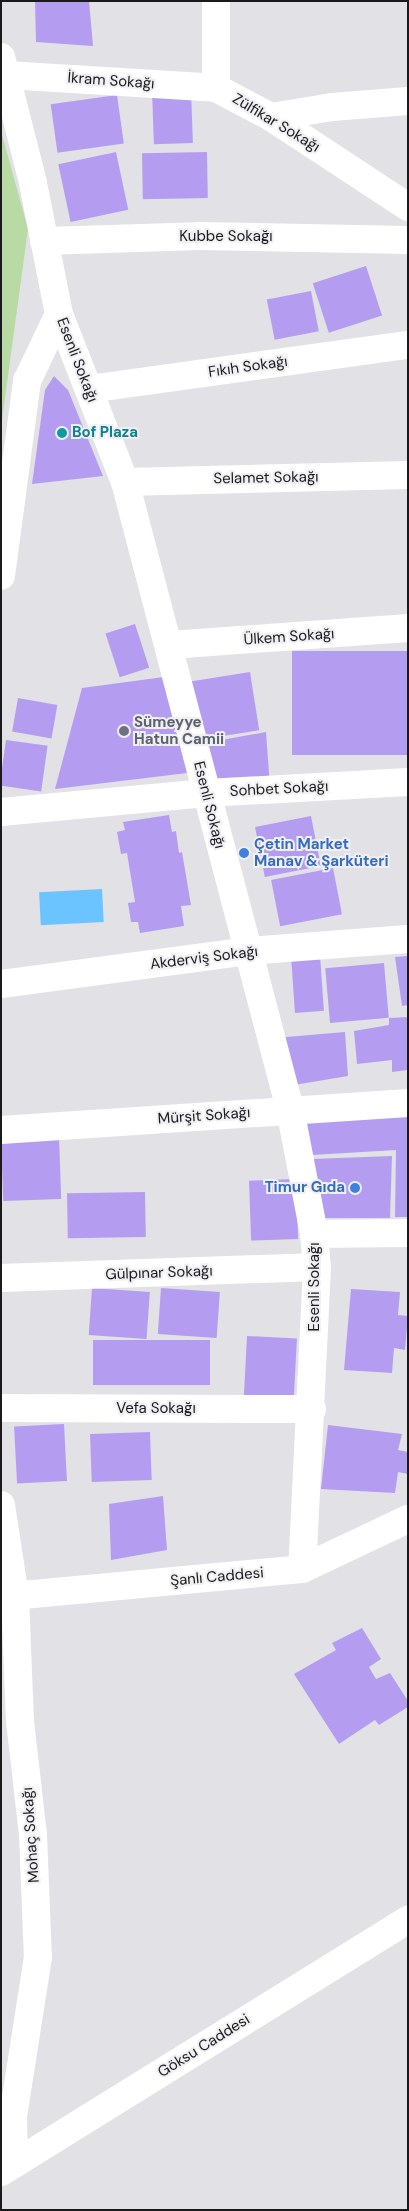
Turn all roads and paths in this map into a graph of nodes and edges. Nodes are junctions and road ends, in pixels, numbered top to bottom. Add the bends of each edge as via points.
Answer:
1 (216, 1) edge
2 (4, 66) edge
3 (216, 88) junction
4 (408, 101) edge
5 (271, 117) junction
6 (408, 207) edge
7 (408, 240) edge
8 (44, 241) junction
9 (59, 314) junction
10 (408, 345) edge
11 (89, 389) junction
12 (408, 475) edge
13 (125, 482) junction
14 (1, 576) edge
15 (408, 628) edge
16 (170, 645) junction
17 (408, 782) edge
18 (206, 792) junction
19 (1, 812) edge
20 (408, 940) edge
21 (248, 951) junction
22 (1, 984) edge
23 (408, 1103) edge
24 (290, 1109) junction
25 (1, 1130) edge
26 (408, 1233) edge
27 (314, 1234) junction
28 (318, 1267) junction
29 (1, 1278) edge
30 (1, 1408) edge
31 (312, 1410) junction
32 (1, 1505) edge
33 (408, 1519) edge
34 (302, 1569) junction
35 (8, 1597) edge
36 (408, 1920) edge
37 (8, 2168) edge

1 - 3 street, Zülfikar Sokağı
2 - 3 street, İkram Sokağı
2 - 8 street, Esenli Sokağı
3 - 5 street, Zülfikar Sokağı
4 - 5 street via 332,107
5 - 6 street, Zülfikar Sokağı
7 - 8 street, Kubbe Sokağı via 199,236
8 - 9 street, Esenli Sokağı
9 - 11 street, Esenli Sokağı
9 - 14 street via 27,382
10 - 11 street, Fıkıh Sokağı
11 - 13 street, Esenli Sokağı
12 - 13 street, Selamet Sokağı
13 - 16 street, Esenli Sokağı
15 - 16 street, Ülkem Sokağı
16 - 18 street, Esenli Sokağı
17 - 18 street, Sohbet Sokağı
18 - 19 street, Sohbet Sokağı
18 - 21 street, Esenli Sokağı
20 - 21 street, Akderviş Sokağı
21 - 22 street, Akderviş Sokağı
21 - 24 street, Esenli Sokağı
23 - 24 street, Mürşit Sokağı
24 - 25 street, Mürşit Sokağı
24 - 27 street, Esenli Sokağı
26 - 27 street
27 - 28 street, Esenli Sokağı
28 - 29 street, Gülpınar Sokağı
28 - 31 street, Esenli Sokağı
30 - 31 street, Vefa Sokağı
31 - 34 street, Esenli Sokağı
32 - 35 street, Mohaç Sokağı
33 - 34 street, Şanlı Caddesi
34 - 35 street, Şanlı Caddesi
35 - 37 street, Mohaç Sokağı via 33,1835 38,1957
36 - 37 street, Göksu Caddesi

